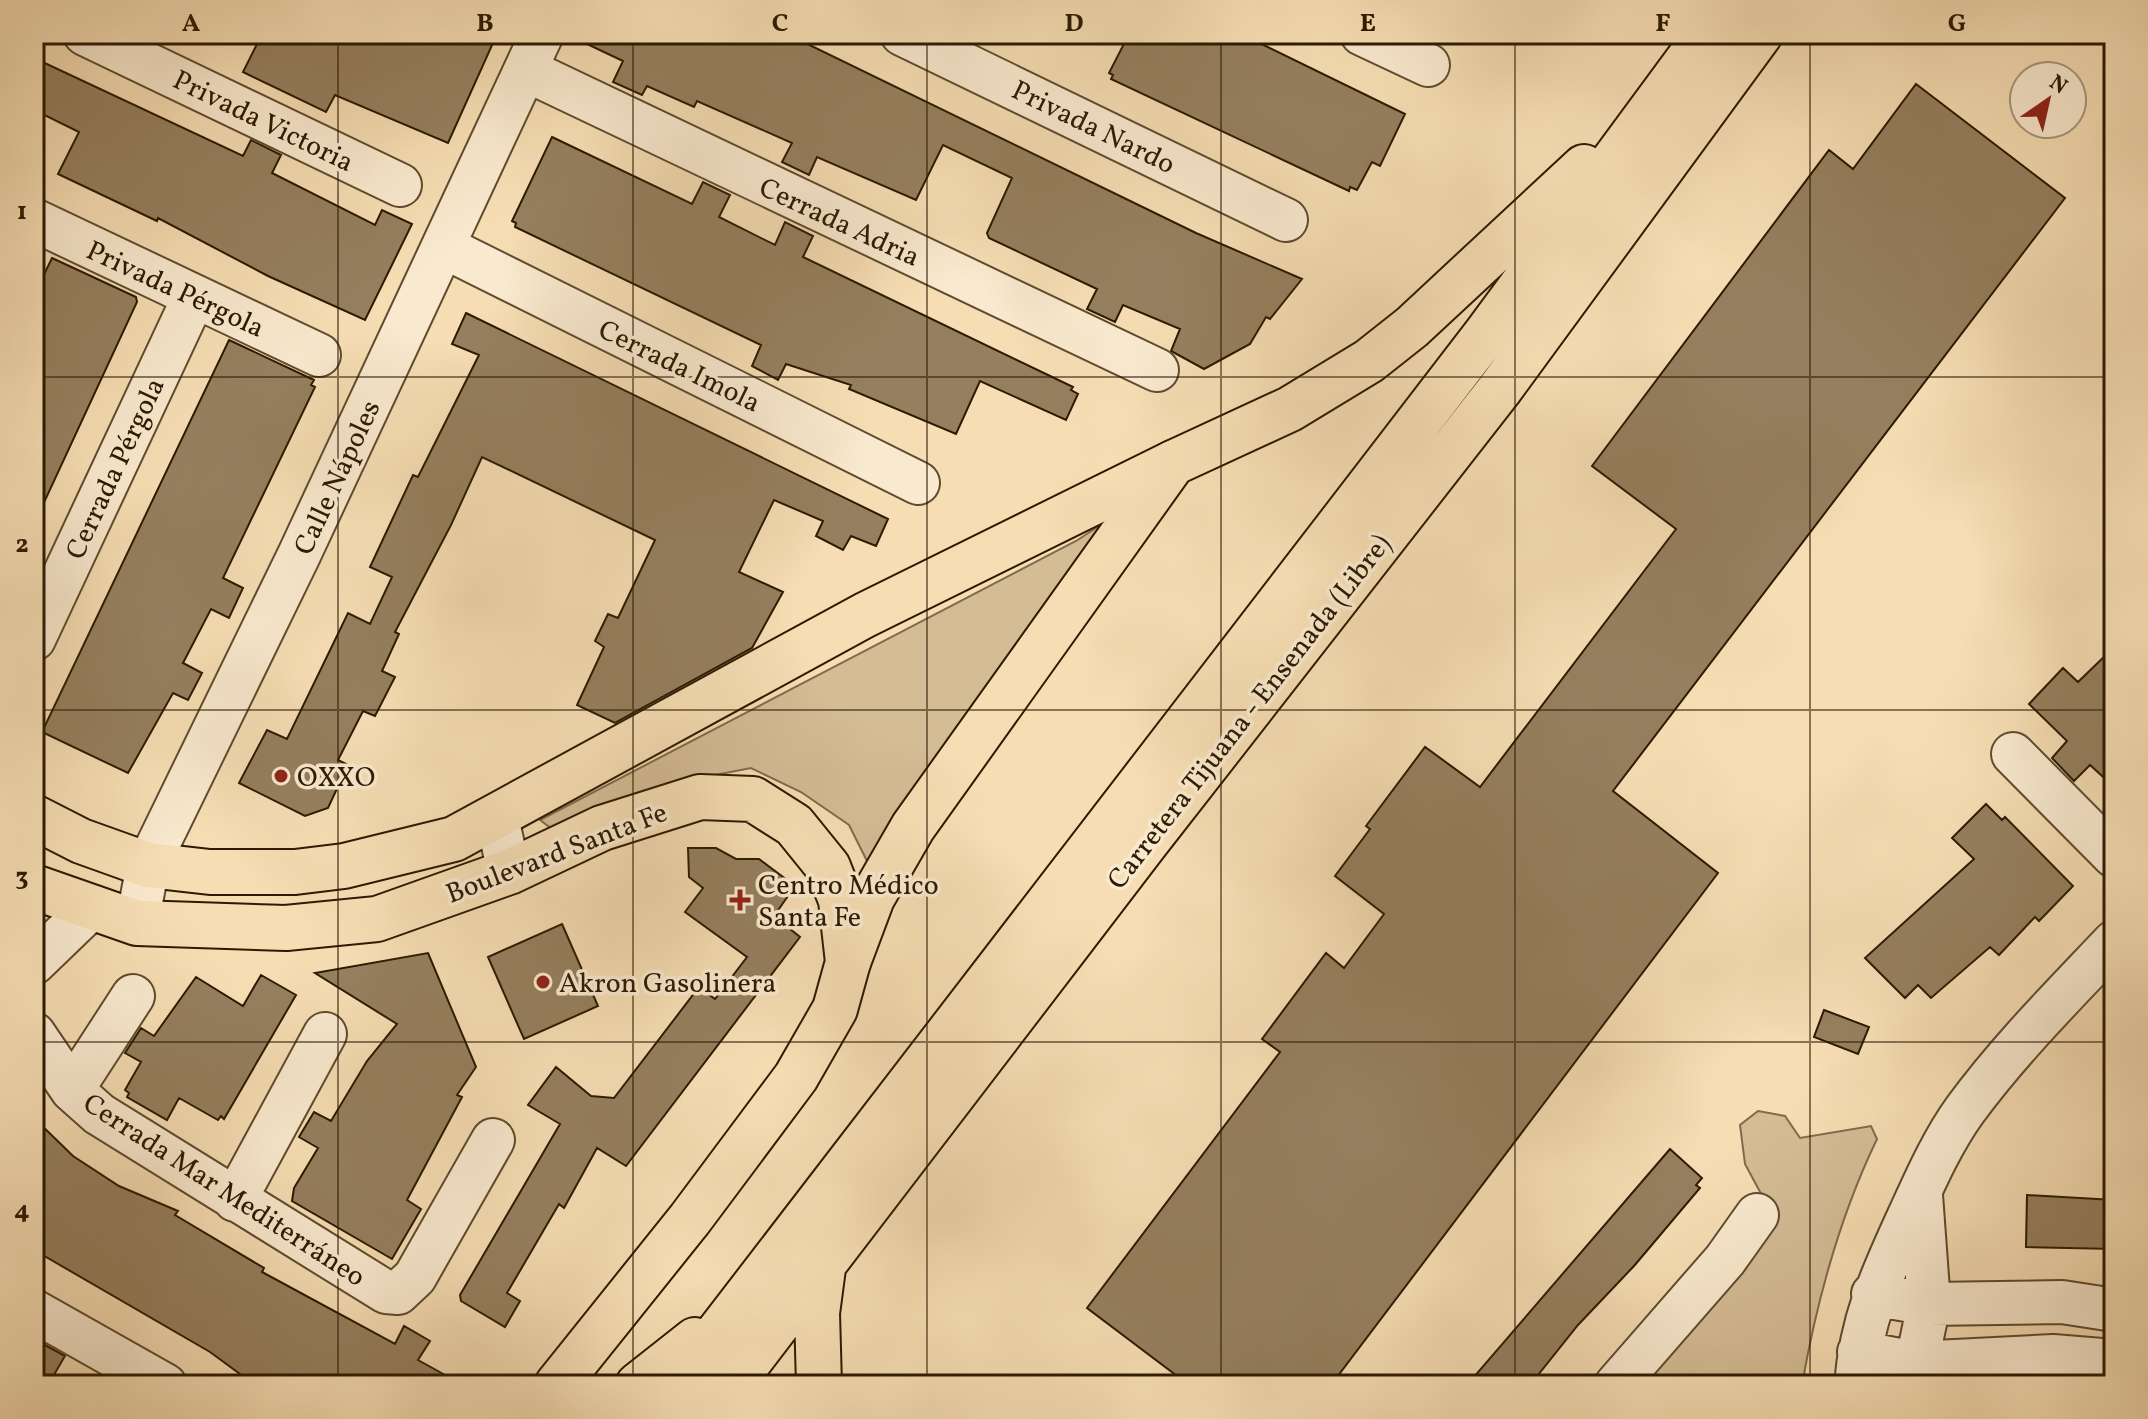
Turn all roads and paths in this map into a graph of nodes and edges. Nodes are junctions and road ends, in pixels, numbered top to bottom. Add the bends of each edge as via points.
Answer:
1 (85, 34) edge
2 (902, 34) edge
3 (1362, 34) edge
4 (1707, 34) edge
5 (1760, 34) edge
6 (534, 52) edge
7 (1428, 65) dead end
8 (1658, 98) junction
9 (400, 185) dead end
10 (34, 220) edge
11 (1286, 220) dead end
12 (444, 247) junction
13 (194, 297) junction
14 (319, 355) dead end
15 (1157, 370) dead end
16 (1173, 463) junction
17 (918, 483) dead end
18 (34, 639) edge
19 (2013, 754) dead end
20 (34, 817) edge
21 (497, 818) junction
22 (2114, 856) edge
23 (148, 865) junction
24 (509, 872) junction
25 (34, 887) edge
26 (90, 909) junction
27 (137, 923) junction
28 (2114, 942) edge
29 (848, 962) junction
30 (34, 963) edge
31 (133, 996) dead end
32 (34, 1034) edge
33 (325, 1034) dead end
34 (72, 1090) junction
35 (493, 1140) dead end
36 (1921, 1190) junction
37 (235, 1200) junction
38 (1757, 1215) dead end
39 (823, 1268) junction
40 (1873, 1294) junction
41 (741, 1304) junction
42 (1929, 1304) junction
43 (2114, 1310) edge
44 (34, 1311) edge
45 (2114, 1361) edge
46 (1857, 1369) edge
47 (2053, 1370) edge
48 (1913, 1374) edge
49 (165, 1385) edge
50 (557, 1385) edge
51 (638, 1385) edge
52 (678, 1385) edge
53 (731, 1385) edge
54 (819, 1385) edge
55 (1616, 1385) edge

1 - 9 street, Privada Victoria
2 - 11 street, Privada Nardo
3 - 7 street
4 - 8 main road, Carretera Tijuana - Ensenada (Libre)
5 - 39 main road, Carretera Tijuana - Ensenada (Libre) via 1500,389 991,1043
6 - 12 street, Calle Nápoles
6 - 15 street, Cerrada Adria
8 - 16 main road, Boulevard Santa Fe via 1369,361 1290,409
8 - 41 main road, Carretera Tijuana - Ensenada (Libre) via 1486,334
10 - 13 street, Privada Pérgola
12 - 17 street, Cerrada Imola
12 - 23 street, Calle Nápoles
13 - 14 street, Privada Pérgola
13 - 18 street, Cerrada Pérgola
16 - 21 main road, Boulevard Santa Fe via 865,615
16 - 29 main road via 913,827 872,898
19 - 22 street
20 - 23 main road, Boulevard Santa Fe
21 - 23 main road, Boulevard Santa Fe via 454,839 344,866 210,872
21 - 24 street
23 - 27 street, Calle Nápoles
24 - 27 main road, Boulevard Santa Fe via 377,919 286,928
24 - 29 main road, Boulevard Santa Fe via 602,828 700,797 753,799 794,825 828,867 841,900
25 - 26 main road, Boulevard Santa Fe
26 - 27 main road, Boulevard Santa Fe
26 - 30 street
28 - 36 street via 2029,1032 1964,1112
29 - 50 main road, Boulevard Santa Fe via 835,1009 796,1077
31 - 34 street
32 - 34 street, Cerrada Mar Mediterráneo
33 - 37 street
34 - 37 street, Cerrada Mar Mediterráneo via 99,1114
35 - 37 street, Cerrada Mar Mediterráneo via 415,1277 398,1293 375,1285
36 - 40 street
36 - 42 street
38 - 55 street via 1725,1260
39 - 53 main road, Carretera Tijuana - Ensenada (Libre)
39 - 54 main road via 817,1313
40 - 42 street
40 - 46 street
41 - 51 main road
41 - 52 main road, Carretera Tijuana - Ensenada (Libre)
42 - 43 street via 2062,1302
42 - 48 street
44 - 49 street
45 - 47 street
46 - 48 street
47 - 48 street

